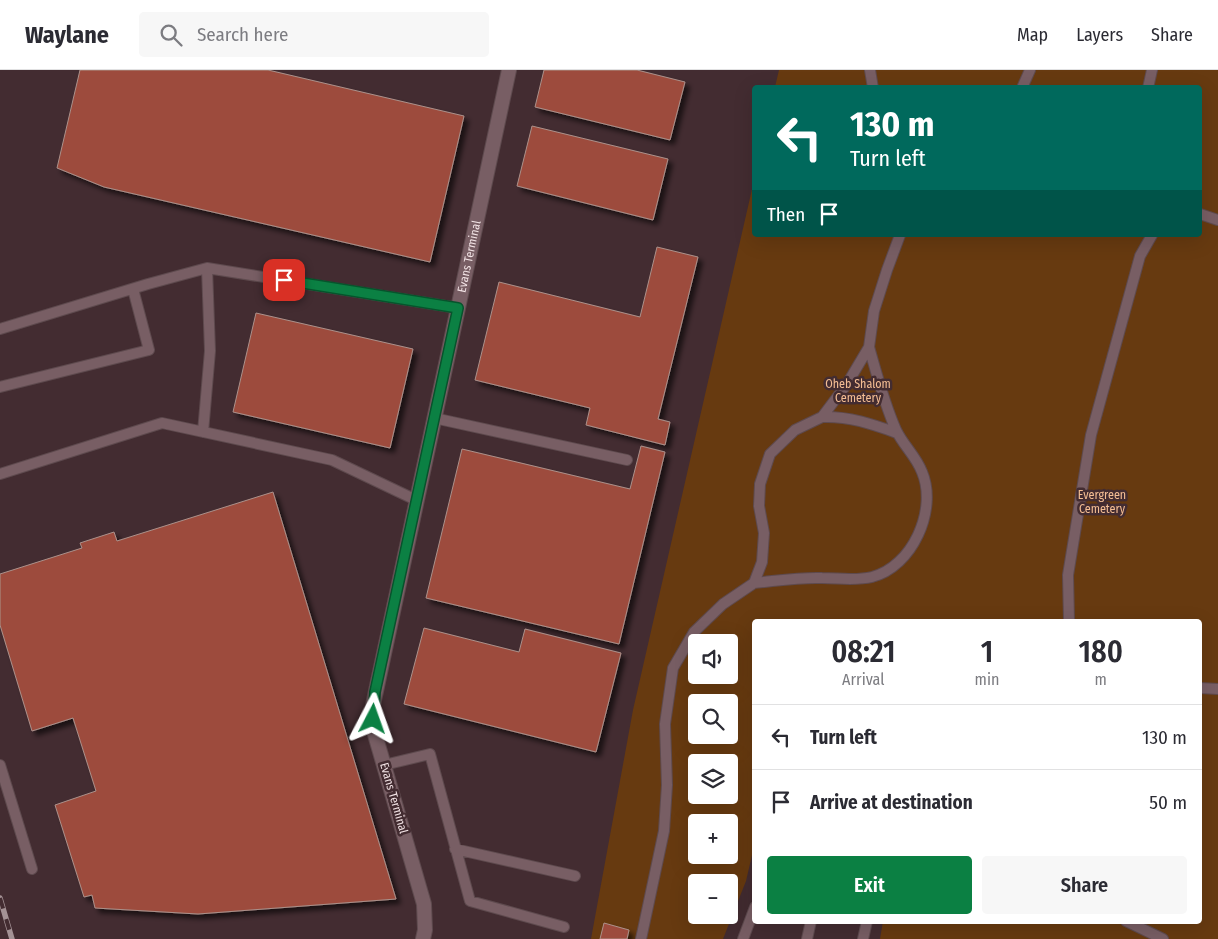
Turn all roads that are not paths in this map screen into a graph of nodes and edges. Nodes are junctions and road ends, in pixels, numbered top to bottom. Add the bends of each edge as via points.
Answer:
1 (509, 70) edge
2 (870, 70) edge
3 (1030, 70) edge
4 (1152, 70) edge
5 (872, 85) edge
6 (1023, 85) edge
7 (1149, 85) edge
8 (1202, 215) edge
9 (1218, 220) edge
10 (899, 237) edge
11 (1151, 237) edge
12 (206, 268) junction
13 (133, 289) junction
14 (458, 308) junction
15 (0, 329) edge
16 (869, 347) junction
17 (0, 386) edge
18 (822, 417) junction
19 (434, 418) junction
20 (203, 432) junction
21 (897, 433) junction
22 (627, 460) dead end
23 (0, 474) edge
24 (416, 500) junction
25 (754, 583) junction
26 (1069, 619) edge
27 (1202, 688) edge
28 (1218, 688) edge
29 (0, 765) edge
30 (384, 765) junction
31 (456, 849) junction
32 (32, 869) dead end
33 (574, 876) dead end
34 (752, 914) edge
35 (810, 924) edge
36 (866, 924) edge
37 (1132, 924) edge
38 (564, 927) dead end
39 (423, 939) edge
40 (641, 939) edge
41 (743, 939) edge
42 (807, 939) edge
43 (863, 939) edge
44 (1162, 939) edge

1 - 14 street, Evans Terminal
2 - 5 lane
3 - 6 lane
4 - 7 lane
8 - 9 lane
10 - 16 lane via 874,311
11 - 26 lane via 1140,256 1090,435 1068,576
12 - 13 lane
12 - 14 lane
12 - 20 lane via 210,351
13 - 15 lane
13 - 17 lane via 149,350
14 - 19 street, Evans Terminal
16 - 18 lane
16 - 21 lane
18 - 21 lane via 864,421
18 - 25 lane via 795,430 770,454 760,484 759,506 764,533 762,562
19 - 22 lane
19 - 24 street, Evans Terminal
20 - 23 lane via 162,423
20 - 24 lane via 332,460
21 - 25 lane via 923,473 926,491 924,516 912,548 892,569 872,577 847,580 790,579
24 - 30 street, Evans Terminal via 374,699 374,731
25 - 40 lane via 723,604 694,632 673,668 665,724 667,785 664,831
27 - 28 lane
29 - 32 lane
30 - 31 lane via 430,754
30 - 39 street, Evans Terminal via 422,891
31 - 33 lane
31 - 38 lane via 470,901
34 - 41 lane
35 - 42 lane
36 - 43 lane
37 - 44 lane

